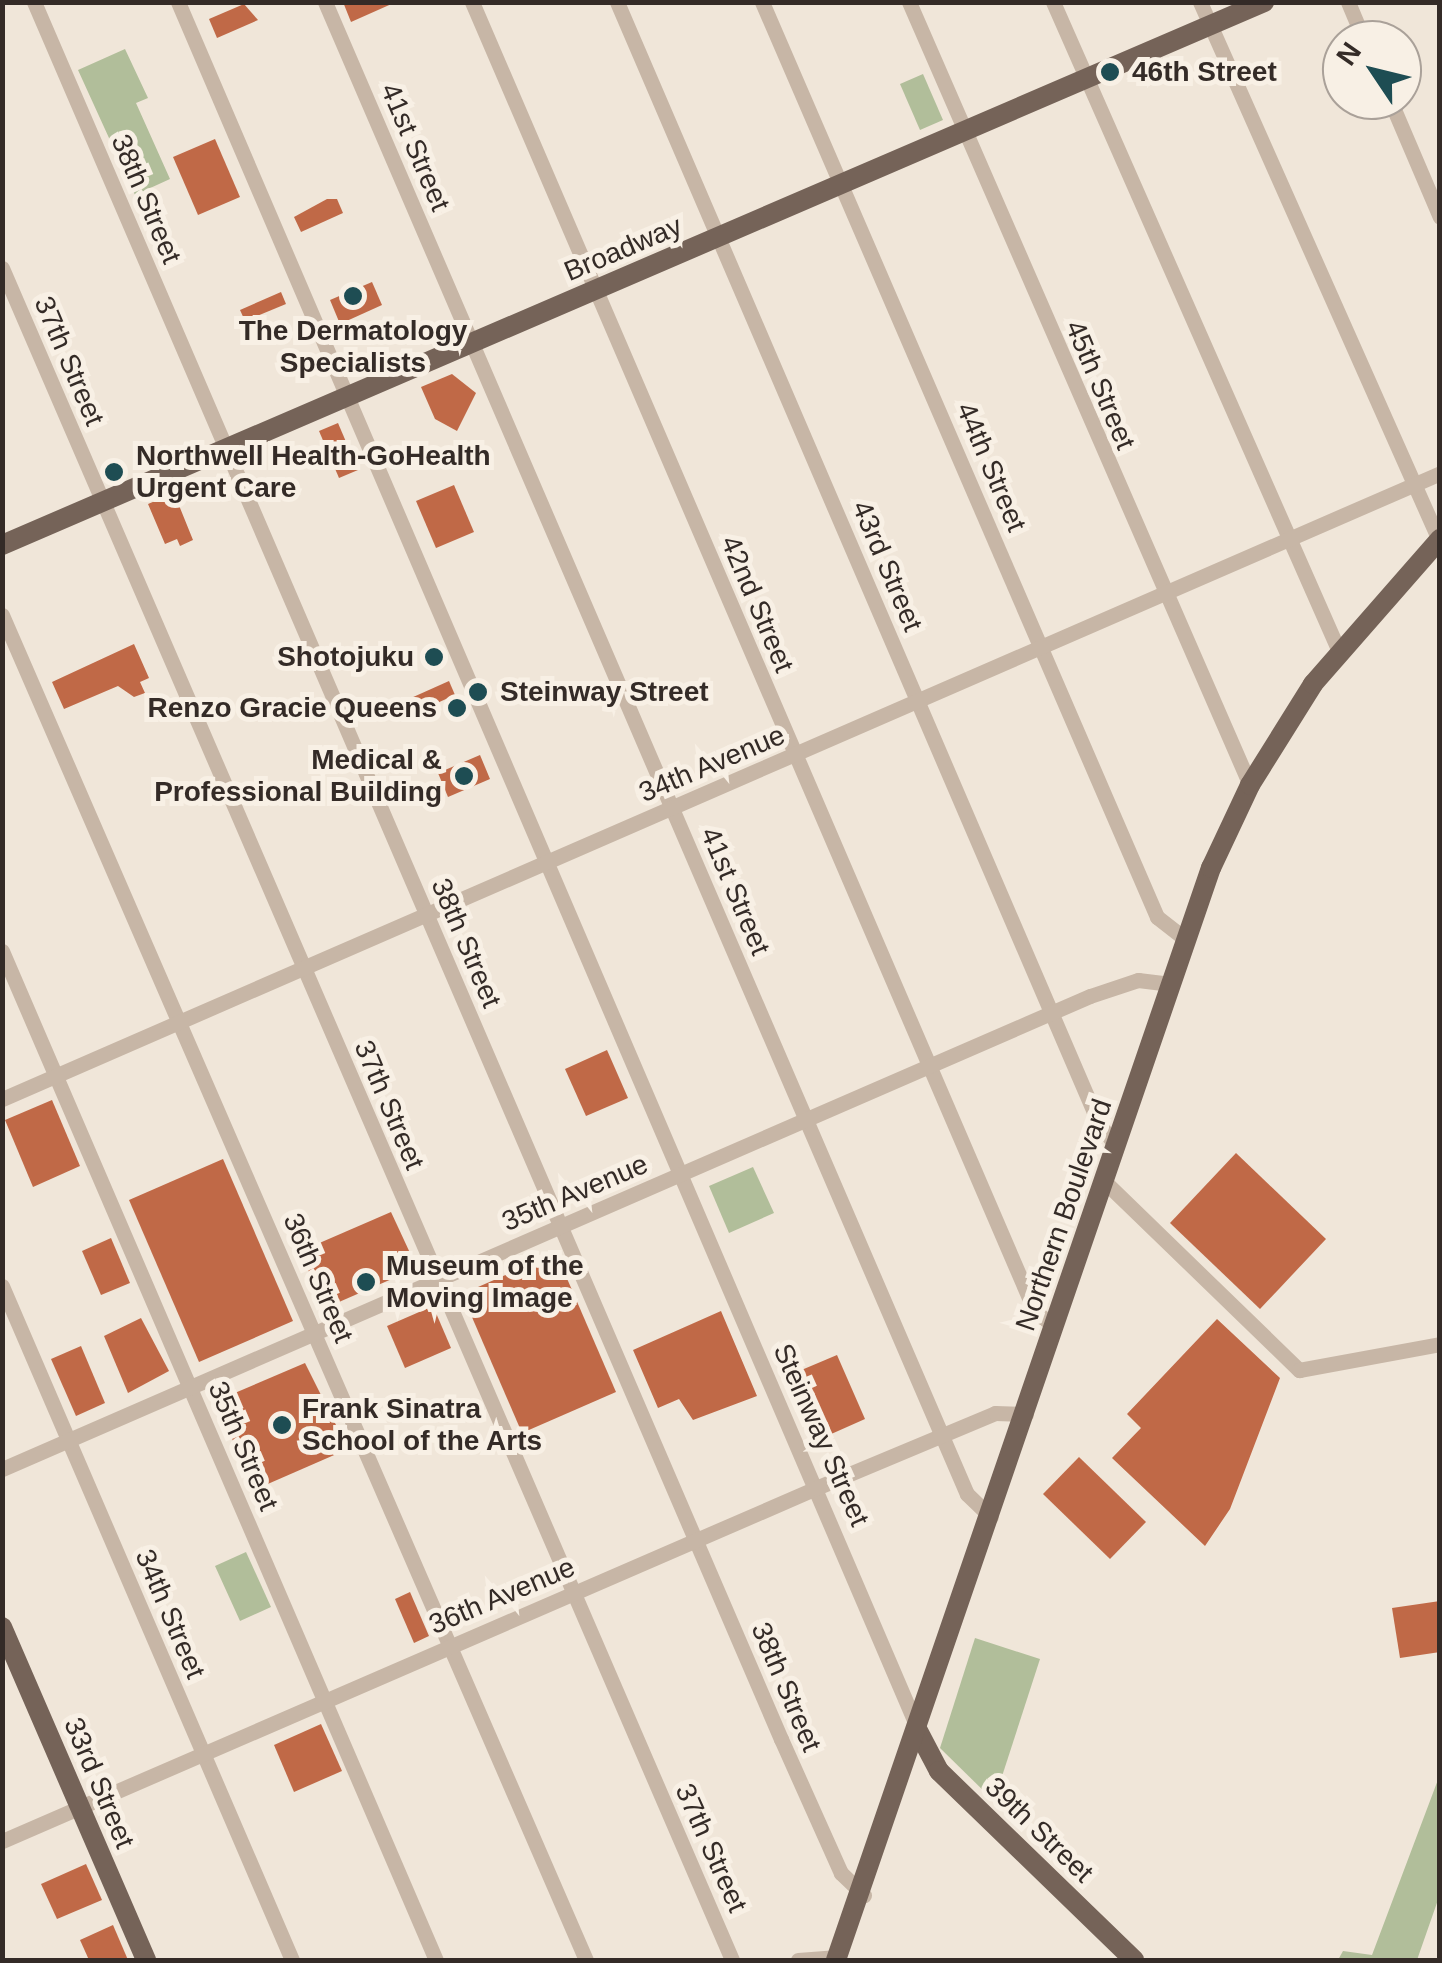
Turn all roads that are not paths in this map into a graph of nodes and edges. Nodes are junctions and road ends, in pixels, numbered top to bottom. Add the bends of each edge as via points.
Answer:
1 (34, 2) edge
2 (178, 2) edge
3 (326, 2) edge
4 (472, 2) edge
5 (616, 2) edge
6 (762, 2) edge
7 (909, 2) edge
8 (1053, 2) edge
9 (1200, 2) edge
10 (1264, 2) edge
11 (1210, 26) junction
12 (1086, 80) junction
13 (1399, 120) edge
14 (964, 131) junction
15 (842, 184) junction
16 (1440, 216) edge
17 (719, 237) junction
18 (2, 268) edge
19 (596, 290) junction
20 (472, 343) junction
21 (347, 397) junction
22 (227, 449) junction
23 (1440, 474) edge
24 (1410, 488) junction
25 (102, 501) junction
26 (1439, 540) edge
27 (1286, 542) junction
28 (2, 545) edge
29 (1163, 595) junction
30 (2, 616) edge
31 (1041, 648) junction
32 (1338, 650) junction
33 (918, 701) junction
34 (795, 755) junction
35 (1250, 785) junction
36 (672, 808) junction
37 (546, 862) junction
38 (427, 914) junction
39 (1186, 940) junction
40 (2, 951) edge
41 (303, 968) junction
42 (1171, 984) junction
43 (1052, 1014) junction
44 (181, 1021) junction
45 (930, 1067) junction
46 (56, 1075) junction
47 (2, 1098) edge
48 (806, 1120) junction
49 (1116, 1146) junction
50 (680, 1175) junction
51 (1104, 1181) junction
52 (561, 1227) junction
53 (438, 1280) junction
54 (2, 1286) edge
55 (1055, 1326) junction
56 (315, 1334) junction
57 (1440, 1344) edge
58 (190, 1388) junction
59 (1026, 1414) junction
60 (943, 1436) junction
61 (69, 1440) junction
62 (2, 1469) edge
63 (816, 1488) junction
64 (991, 1517) junction
65 (696, 1540) junction
66 (572, 1594) junction
67 (2, 1627) edge
68 (450, 1647) junction
69 (325, 1701) junction
70 (918, 1730) junction
71 (203, 1754) junction
72 (80, 1807) junction
73 (2, 1841) edge
74 (864, 1896) junction
75 (837, 1959) edge
76 (146, 1960) edge
77 (292, 1960) edge
78 (436, 1960) edge
79 (586, 1960) edge
80 (732, 1960) edge
81 (798, 1960) edge
82 (1134, 1960) edge

1 - 22 street, 38th Street
2 - 21 street, Steinway Street
3 - 20 street, 41st Street
4 - 19 street, 42nd Street
5 - 17 street, 43rd Street
6 - 15 street, 44th Street
7 - 14 street, 45th Street
8 - 12 street
9 - 11 street
10 - 11 main road, Broadway
11 - 12 main road, Broadway
11 - 24 street
12 - 14 main road, Broadway
12 - 27 street
13 - 16 street
14 - 15 main road, Broadway
14 - 29 street, 45th Street
15 - 17 main road, Broadway
15 - 31 street, 44th Street
17 - 19 main road, Broadway
17 - 33 street, 43rd Street
18 - 25 street, 37th Street
19 - 20 main road, Broadway
19 - 34 street, 42nd Street
20 - 21 main road, Broadway
20 - 36 street, 41st Street
21 - 22 main road, Broadway
21 - 37 street, Steinway Street
22 - 25 main road, Broadway
22 - 38 street, 38th Street
23 - 24 street, 34th Avenue
24 - 26 street
24 - 27 street, 34th Avenue
25 - 28 main road, Broadway
25 - 41 street, 37th Street
26 - 32 main road, Northern Boulevard
27 - 29 street, 34th Avenue
27 - 32 street
29 - 31 street, 34th Avenue
29 - 35 street, 45th Street
30 - 44 street, 36th Street
31 - 33 street, 34th Avenue
31 - 39 street, 44th Street via 1157,917
32 - 35 main road, Northern Boulevard
33 - 34 street, 34th Avenue
33 - 43 street, 43rd Street
34 - 36 street, 34th Avenue
34 - 45 street, 42nd Street
35 - 39 main road, Northern Boulevard
36 - 37 street, 34th Avenue
36 - 48 street, 41st Street
37 - 38 street, 34th Avenue
37 - 50 street, Steinway Street
38 - 41 street, 34th Avenue
38 - 52 street, 38th Street
39 - 42 main road, Northern Boulevard
40 - 46 street, 35th Street
41 - 44 street, 34th Avenue
41 - 53 street, 37th Street
42 - 43 street, 35th Avenue via 1122,984
42 - 49 main road, Northern Boulevard
43 - 45 street, 35th Avenue
43 - 49 street, 43rd Street
44 - 46 street, 34th Avenue
44 - 56 street, 36th Street
45 - 48 street, 35th Avenue
45 - 55 street, 42nd Street via 1036,1312
46 - 47 street, 34th Avenue
46 - 58 street, 35th Street
48 - 50 street, 35th Avenue
48 - 60 street, 41st Street
49 - 51 main road, Northern Boulevard
50 - 52 street, 35th Avenue
50 - 63 street, Steinway Street
51 - 55 main road, Northern Boulevard
51 - 57 street via 1295,1366 1330,1368
52 - 53 street, 35th Avenue
52 - 65 street, 38th Street
53 - 56 street, 35th Avenue
53 - 66 street, 37th Street
54 - 61 street, 34th Street
55 - 59 main road, Northern Boulevard
56 - 58 street, 35th Avenue
56 - 68 street, 36th Street
58 - 61 street, 35th Avenue
58 - 69 street, 35th Street
59 - 60 street, 36th Avenue via 995,1413
59 - 64 main road, Northern Boulevard
60 - 63 street, 36th Avenue
60 - 64 street, 41st Street via 967,1494
61 - 62 street, 35th Avenue
61 - 71 street, 34th Street
63 - 65 street, 36th Avenue
63 - 70 street, Steinway Street
64 - 70 main road, Northern Boulevard
65 - 66 street, 36th Avenue
65 - 74 street, 38th Street via 841,1872
66 - 68 street, 36th Avenue
66 - 80 street, 37th Street
67 - 72 main road, 33rd Street
68 - 69 street, 36th Avenue
68 - 79 street, 36th Street
69 - 71 street, 36th Avenue
69 - 78 street, 35th Street
70 - 74 main road, Northern Boulevard
70 - 82 main road, 39th Street via 935,1766
71 - 72 street, 36th Avenue
71 - 77 street, 34th Street
72 - 73 street, 36th Avenue
72 - 76 main road, 33rd Street
74 - 75 main road, Northern Boulevard
75 - 81 street

